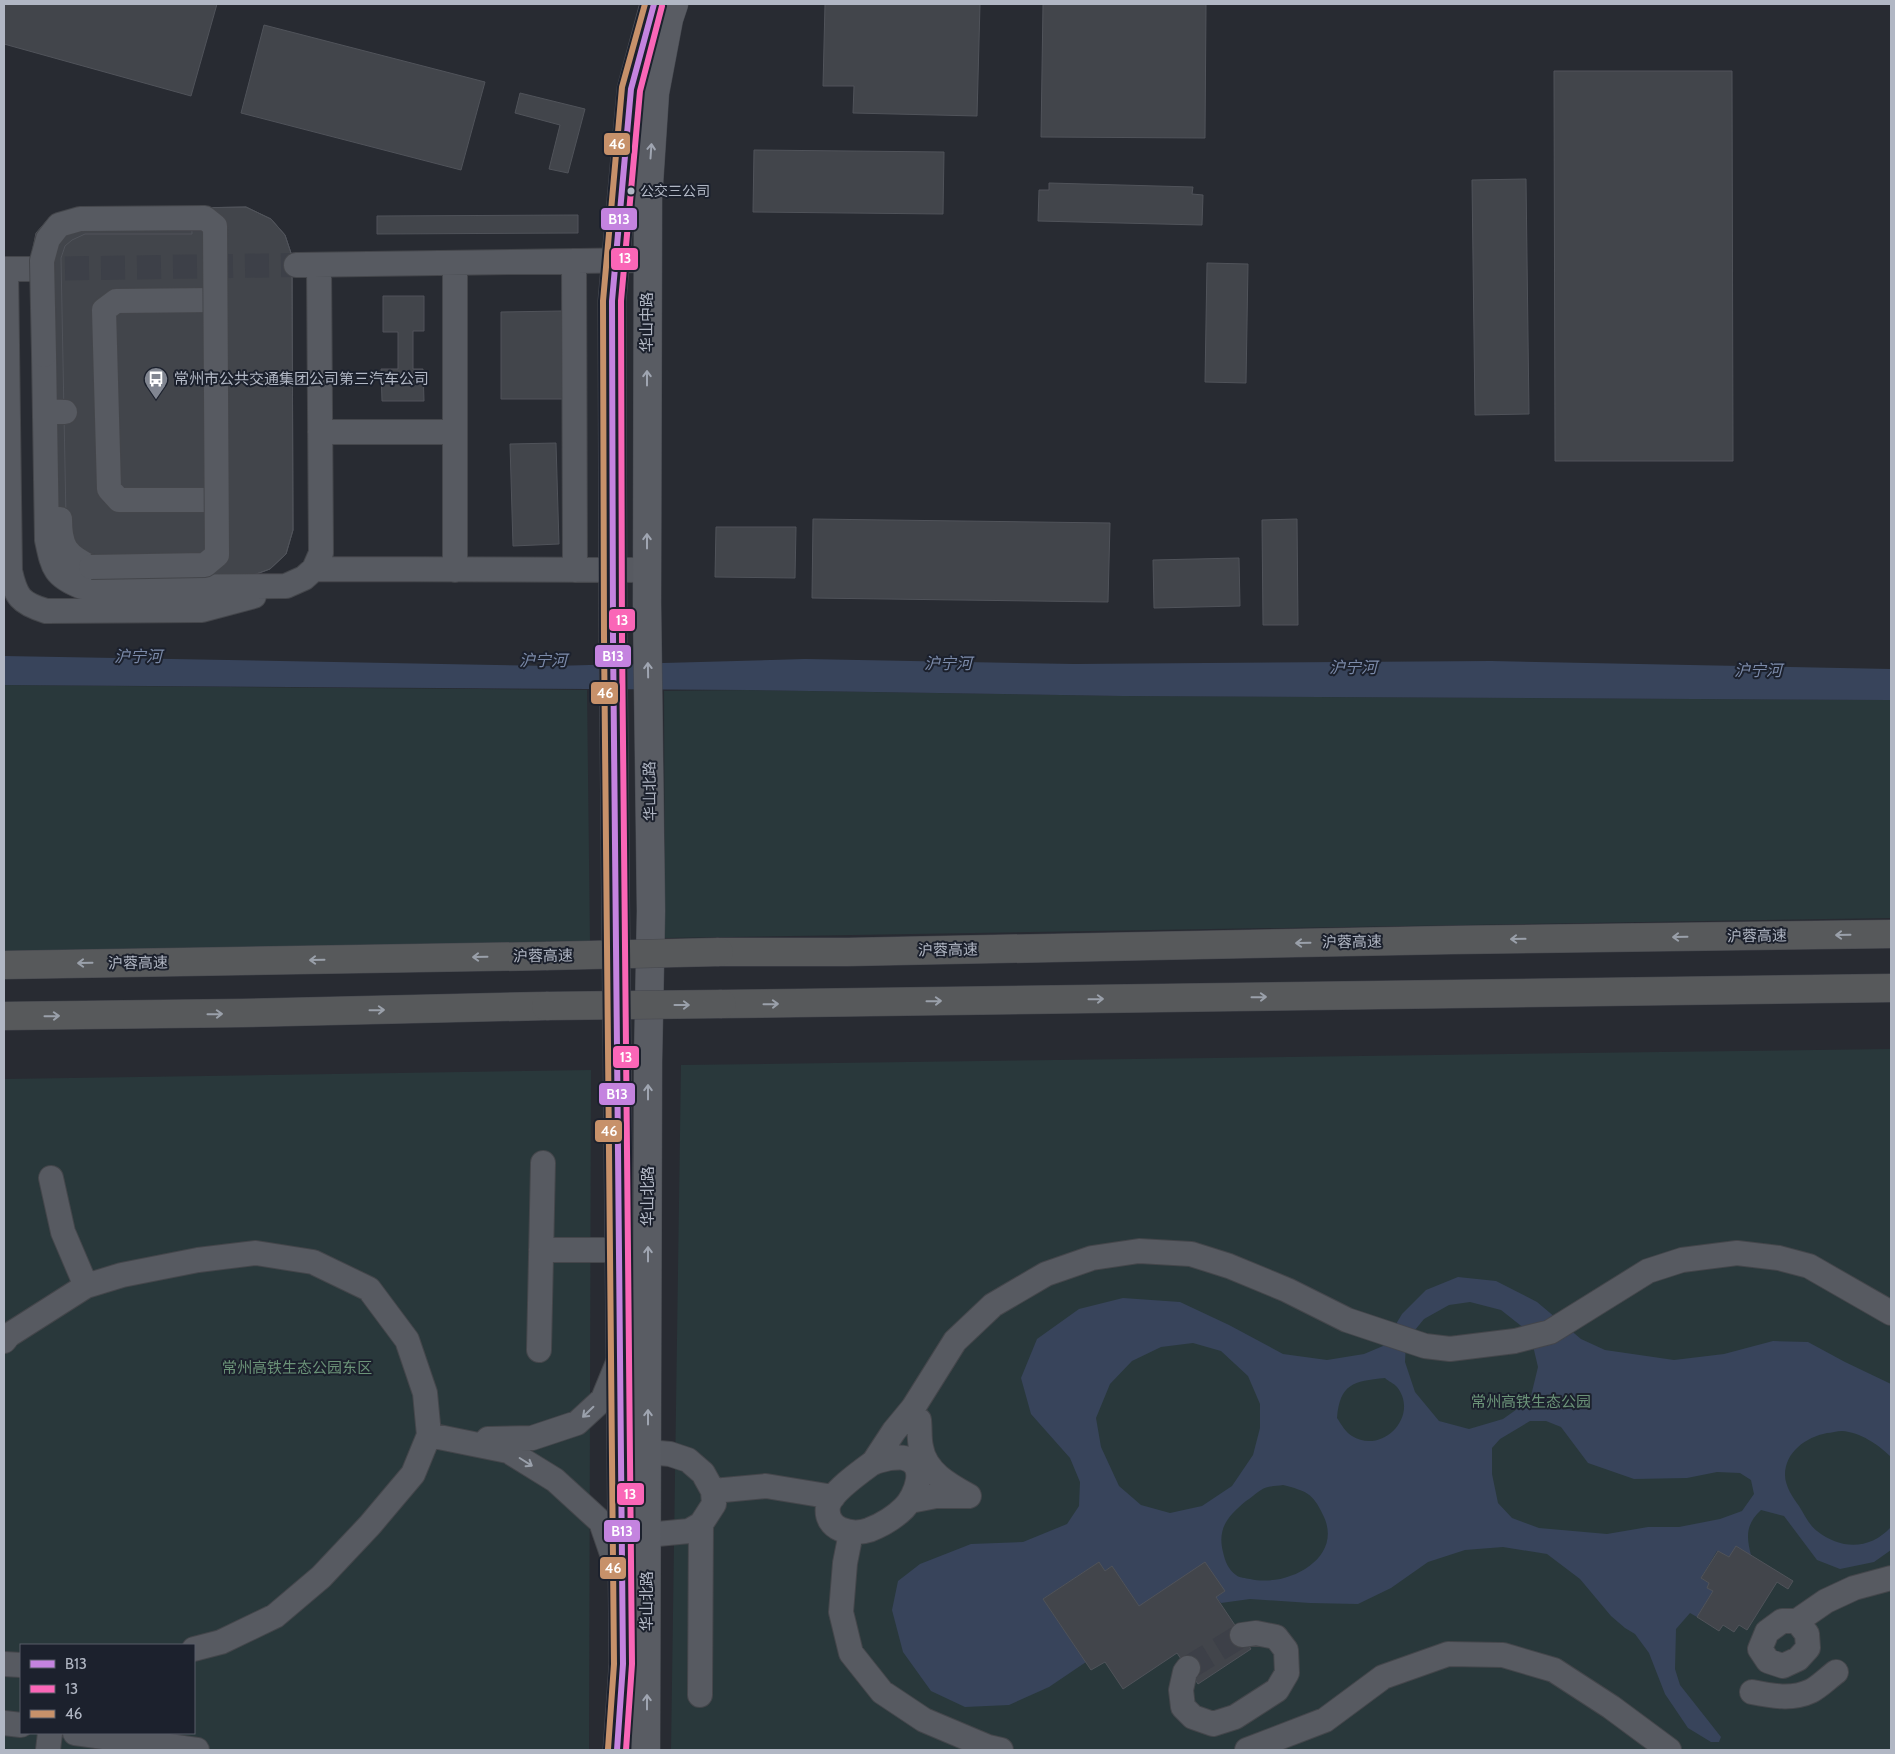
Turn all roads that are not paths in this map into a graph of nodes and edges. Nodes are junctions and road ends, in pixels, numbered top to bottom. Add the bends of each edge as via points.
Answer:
1 (654, 4) edge
2 (674, 4) edge
3 (616, 260) junction
4 (647, 260) junction
5 (574, 261) junction
6 (455, 263) junction
7 (296, 265) tunnel mouth
8 (319, 265) junction
9 (13, 269) edge
10 (215, 300) junction
11 (56, 411) junction
12 (320, 432) junction
13 (455, 432) junction
14 (216, 500) junction
15 (314, 569) junction
16 (455, 570) junction
17 (575, 570) junction
18 (613, 570) junction
19 (647, 570) junction
20 (286, 586) junction
21 (648, 642) joint
22 (1891, 934) edge
23 (4, 965) edge
24 (1891, 988) edge
25 (4, 1016) edge
26 (543, 1163) dead end
27 (51, 1178) dead end
28 (541, 1250) junction
29 (619, 1250) junction
30 (86, 1286) junction
31 (1891, 1313) edge
32 (5, 1335) edge
33 (539, 1350) dead end
34 (620, 1356) junction
35 (924, 1391) junction
36 (429, 1435) junction
37 (648, 1452) junction
38 (873, 1463) junction
39 (917, 1464) junction
40 (713, 1491) junction
41 (834, 1496) junction
42 (910, 1501) junction
43 (701, 1524) junction
44 (851, 1533) junction
45 (647, 1535) junction
46 (1891, 1578) edge
47 (623, 1584) junction
48 (1797, 1621) junction
49 (1242, 1635) tunnel mouth
50 (195, 1649) edge
51 (4, 1664) edge
52 (1786, 1664) junction
53 (20, 1665) edge
54 (1188, 1668) tunnel mouth
55 (1836, 1672) dead end
56 (1752, 1692) dead end
57 (700, 1694) dead end
58 (1793, 1697) junction
59 (1235, 1716) junction
60 (4, 1723) edge
61 (20, 1725) edge
62 (50, 1734) edge
63 (79, 1737) edge
64 (48, 1750) edge
65 (197, 1750) edge
66 (618, 1750) edge
67 (646, 1750) edge
68 (1001, 1750) edge
69 (1245, 1750) edge
70 (1669, 1750) edge

1 - 3 main road via 631,89
4 -> 2 main road, 华山中路 via 655,93
3 - 4 lane
3 - 5 lane
3 - 18 main road via 612,301
19 -> 4 main road, 华山中路
5 - 6 lane
5 - 17 lane
6 - 8 lane
6 - 13 lane
7 - 8 lane
8 - 12 lane
9 - 20 lane via 10,571 19,596 28,606 46,611 202,610
10 - 11 lane, bridge via 215,226 205,218 80,219 59,225 48,239 42,261
10 - 14 lane, bridge
10 - 14 lane via 116,301 104,310 109,489 119,500
11 - 14 lane, bridge via 62,545 74,559 91,567 205,566 217,555
11 - 20 lane via 47,540 52,562 64,580 82,587
12 - 13 lane
12 - 15 lane via 320,553
13 - 16 lane
15 - 16 lane
15 - 20 lane via 304,578
16 - 17 lane
17 - 18 lane
18 - 19 lane
18 - 29 main road, 华山北路
19 - 21 main road, 华山中路
37 -> 21 main road, 华山北路 via 651,911
22 -> 23 highway, 沪蓉高速, bridge
25 -> 24 highway, bridge
26 - 28 lane
27 - 30 lane via 63,1232
28 - 29 lane
28 - 33 lane
29 - 34 main road, 华山北路
30 - 32 lane
30 - 36 lane via 122,1275 256,1252 313,1262 369,1289 407,1340 425,1393
31 - 35 lane via 1809,1266 1779,1258 1737,1253 1682,1260 1648,1271 1550,1332 1515,1341 1450,1349 1425,1346 1347,1320 1287,1290 1191,1254 1139,1251 1092,1258 1046,1274 993,1305 955,1341
34 -> 36 lane via 603,1399 577,1423 532,1438
34 - 47 main road, 华山北路
35 - 38 lane
35 - 39 lane via 917,1428
36 -> 47 lane via 508,1451 555,1480 601,1522
36 - 50 lane via 413,1474 321,1577 275,1616 221,1642
37 - 40 lane via 688,1460 703,1472
37 - 45 main road, 华山北路
38 - 39 lane via 889,1458
38 - 41 lane
39 - 42 lane via 917,1484
39 - 42 lane via 969,1496 936,1496
40 - 41 lane via 766,1486
40 - 43 lane via 714,1504
41 - 44 lane via 828,1506 830,1518 838,1528
42 - 44 lane via 893,1518 866,1531
43 - 45 lane via 689,1531
43 - 57 lane
44 - 68 lane via 841,1612 851,1653 882,1692 924,1720
67 -> 45 main road, 华山北路
46 - 48 lane via 1854,1588 1826,1601
47 - 66 main road, 华山北路 via 624,1664
48 - 52 lane via 1807,1634 1808,1648 1798,1659
48 - 52 lane via 1782,1621 1767,1632 1760,1649 1768,1661
49 - 59 lane via 1276,1636 1286,1650 1287,1673 1277,1690
51 - 53 lane
52 - 58 lane
54 - 59 lane via 1181,1690 1184,1707 1193,1717 1213,1724
55 - 58 lane via 1811,1691
56 - 58 lane
59 - 69 lane
60 - 61 lane
62 - 64 lane
63 - 65 lane
69 - 70 lane via 1325,1720 1383,1678 1448,1654 1457,1654 1503,1655 1554,1670

